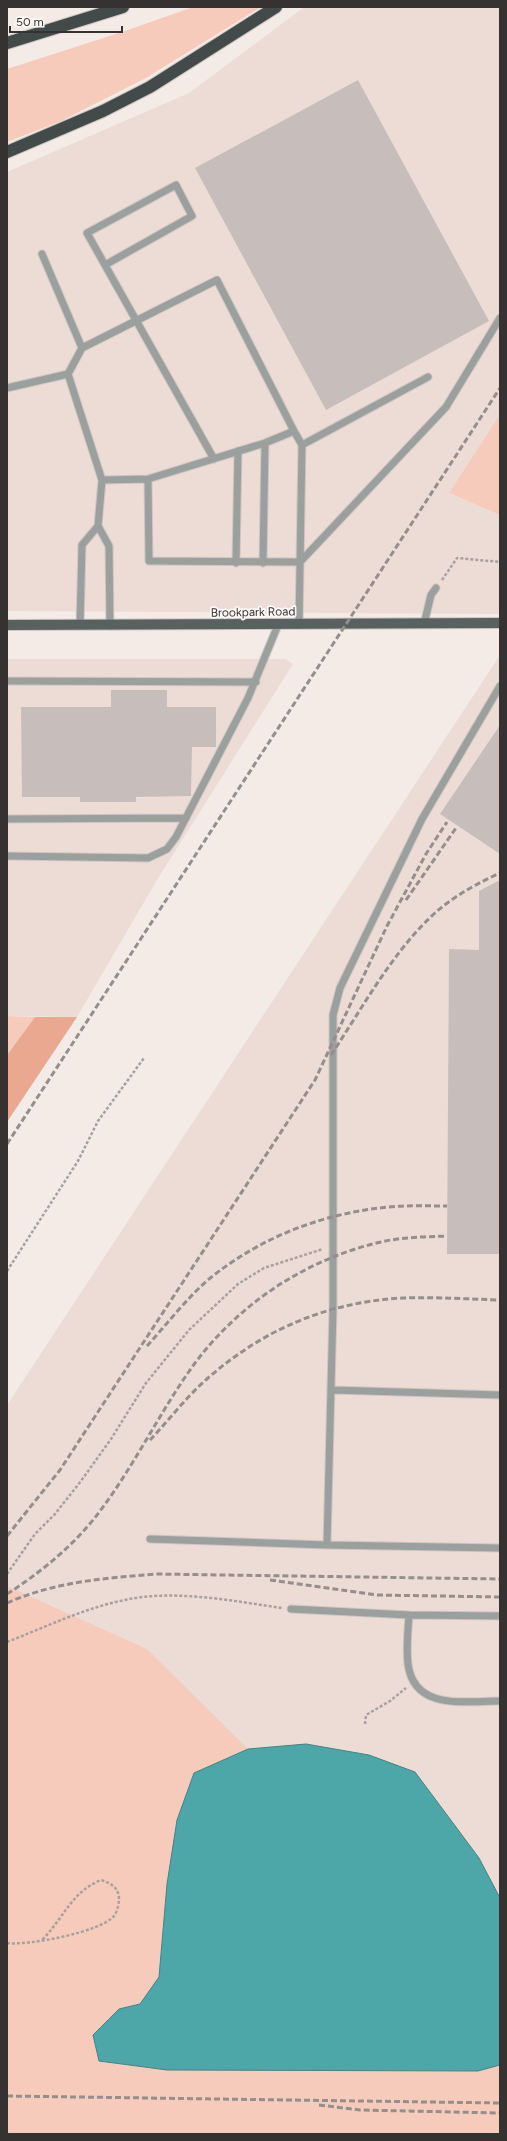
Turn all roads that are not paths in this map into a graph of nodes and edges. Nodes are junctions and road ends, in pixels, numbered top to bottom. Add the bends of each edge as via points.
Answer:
1 (122, 7) edge
2 (276, 7) edge
3 (7, 43) edge
4 (7, 152) edge
5 (42, 254) dead end
6 (105, 265) junction
7 (500, 318) edge
8 (135, 320) junction
9 (82, 348) junction
10 (68, 374) junction
11 (428, 377) dead end
12 (7, 388) edge
13 (294, 431) junction
14 (265, 443) junction
15 (302, 445) junction
16 (238, 451) junction
17 (214, 459) junction
18 (148, 479) junction
19 (102, 480) junction
20 (98, 526) junction
21 (236, 562) junction
22 (300, 562) junction
23 (263, 563) junction
24 (436, 588) road end
25 (500, 623) edge
26 (424, 624) junction
27 (7, 625) edge
28 (80, 625) junction
29 (278, 625) junction
30 (299, 625) junction
31 (110, 626) junction
32 (7, 681) edge
33 (256, 682) junction
34 (500, 686) edge
35 (186, 818) junction
36 (7, 819) edge
37 (7, 856) edge
38 (332, 1390) junction
39 (500, 1395) edge
40 (150, 1540) dead end
41 (327, 1545) junction
42 (500, 1548) edge
43 (291, 1609) road end
44 (408, 1614) junction
45 (500, 1616) edge
46 (500, 1701) edge

1 - 3 highway
2 - 4 highway via 150,87 103,111
5 - 9 lane
6 - 6 lane via 87,233 176,185 192,216
6 - 8 lane
7 - 22 lane via 446,407
8 - 9 lane
8 - 13 lane via 217,280
8 - 17 lane
9 - 10 lane
10 - 12 lane
10 - 19 lane
11 - 15 lane
13 - 14 lane
13 - 15 lane
14 - 16 lane
14 - 23 lane
15 - 22 lane
16 - 17 lane
16 - 21 lane
17 - 18 lane
18 - 19 lane
18 - 21 lane via 149,561
19 - 20 lane
20 - 28 lane via 82,545
20 - 31 lane via 109,546
21 - 23 lane
22 - 23 lane
22 - 30 lane
24 - 26 lane via 431,595
25 - 26 main road, Brookpark Road
26 - 30 main road, Brookpark Road
27 - 28 main road, Brookpark Road
28 - 31 main road, Brookpark Road
29 - 30 main road, Brookpark Road
29 - 31 main road, Brookpark Road
29 - 33 lane
32 - 33 lane
33 - 35 lane
34 - 38 lane via 422,819 340,988 333,1015
35 - 36 lane
35 - 37 lane via 167,848 148,858
38 - 39 lane
38 - 41 lane
40 - 41 lane
41 - 42 lane
43 - 44 lane
44 - 45 lane
44 - 46 lane via 408,1663 413,1683 419,1690 436,1699

